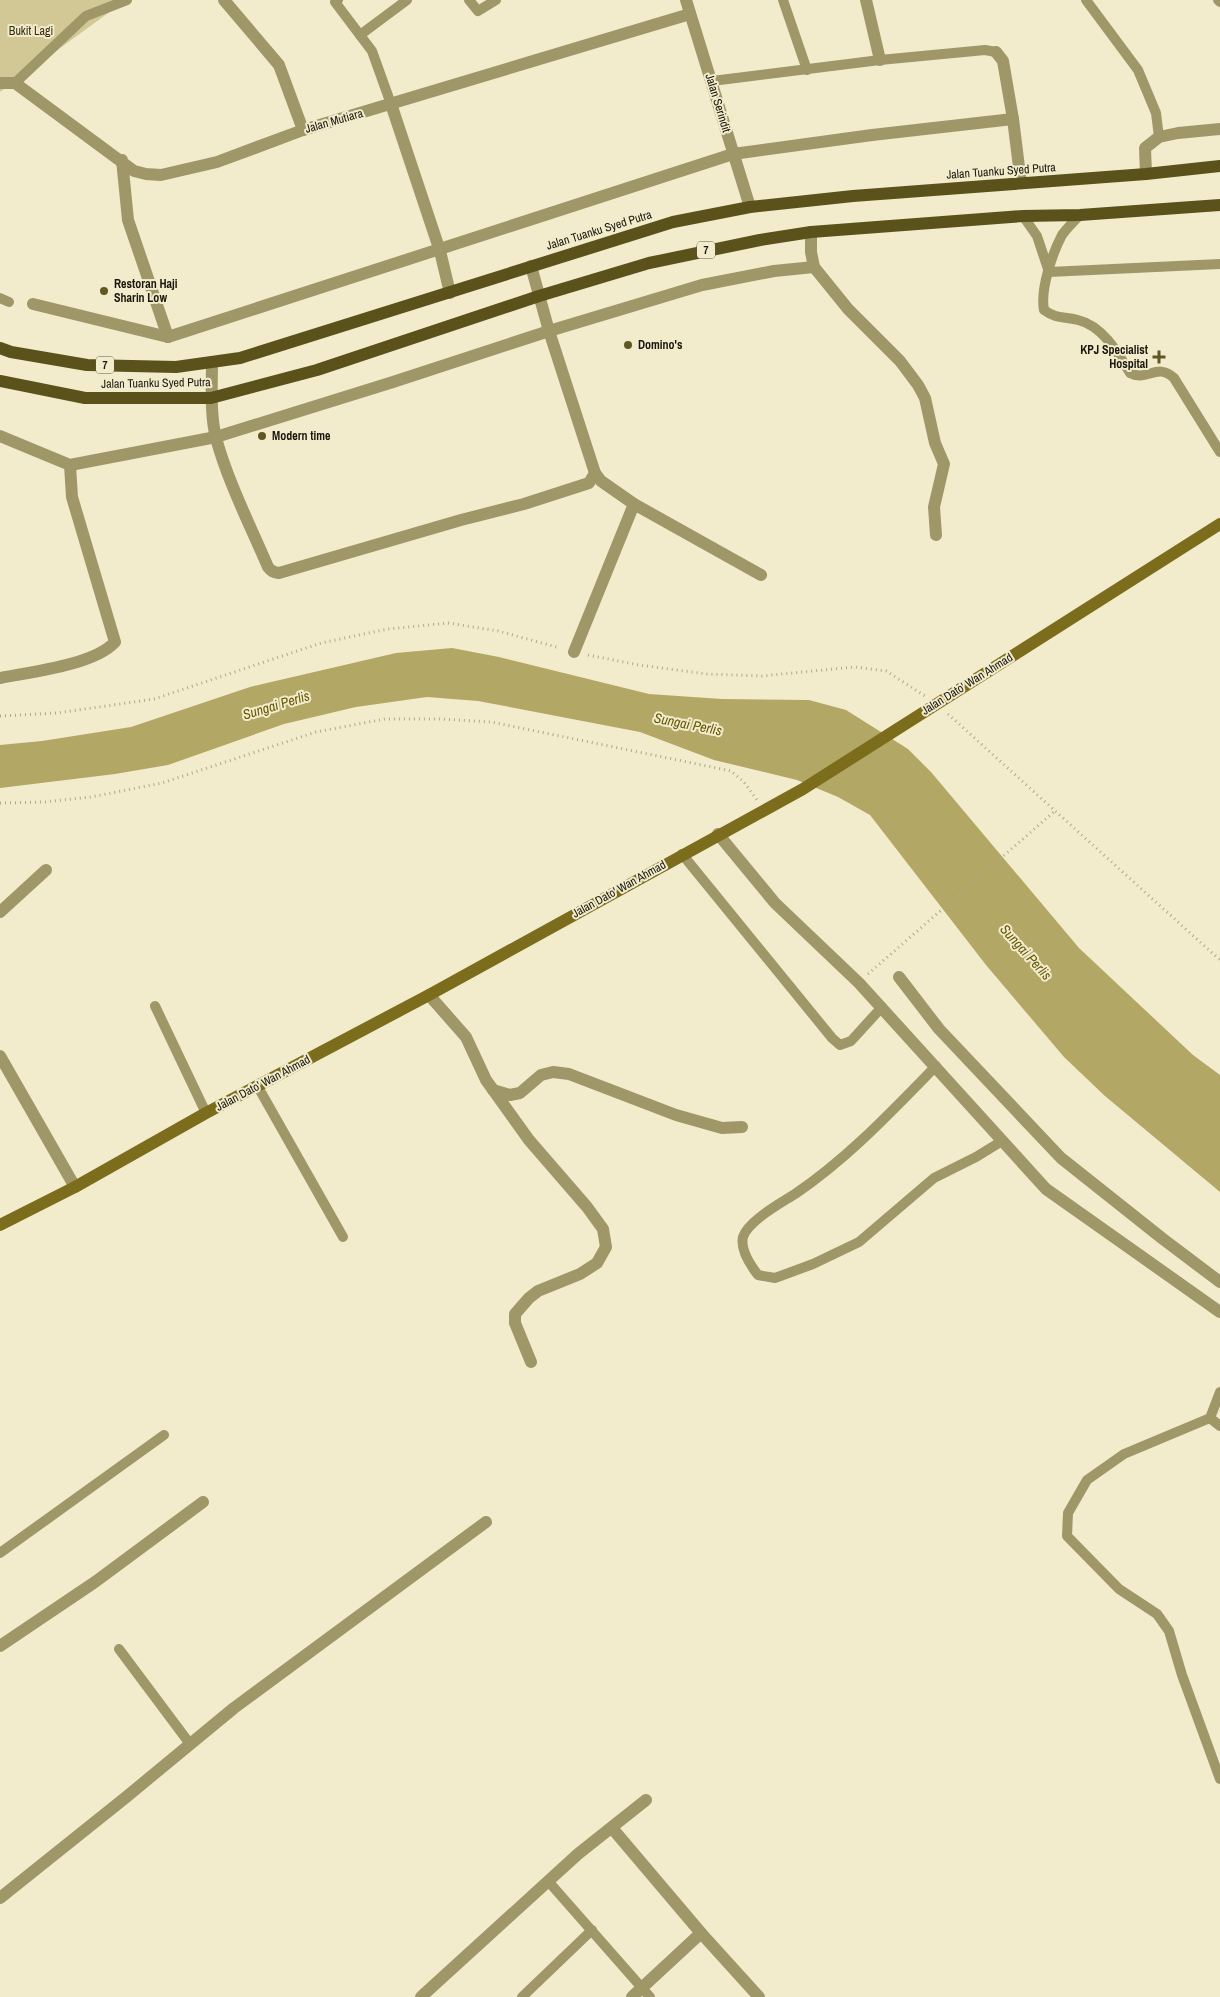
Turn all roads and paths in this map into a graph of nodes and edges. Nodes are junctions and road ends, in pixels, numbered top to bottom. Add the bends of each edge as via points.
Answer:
1 (127, 0) edge
2 (224, 0) edge
3 (338, 0) edge
4 (407, 0) edge
5 (469, 0) edge
6 (496, 0) edge
7 (686, 0) edge
8 (783, 0) edge
9 (866, 0) edge
10 (1086, 0) edge
11 (690, 14) junction
12 (360, 35) junction
13 (996, 52) joint
14 (880, 60) junction
15 (806, 70) junction
16 (712, 81) junction
17 (0, 83) edge
18 (15, 83) junction
19 (391, 104) junction
20 (1013, 119) junction
21 (1220, 129) edge
22 (303, 130) junction
23 (1159, 137) junction
24 (733, 154) junction
25 (122, 160) junction
26 (1220, 166) edge
27 (1146, 174) junction
28 (1021, 183) junction
29 (750, 207) junction
30 (1219, 208) edge
31 (1080, 215) junction
32 (1023, 216) junction
33 (811, 232) junction
34 (440, 250) junction
35 (1220, 264) edge
36 (531, 266) junction
37 (814, 267) junction
38 (1048, 272) junction
39 (450, 293) junction
40 (539, 296) junction
41 (33, 304) dead end
42 (549, 331) junction
43 (168, 337) junction
44 (0, 348) edge
45 (212, 362) junction
46 (0, 381) edge
47 (211, 398) junction
48 (0, 436) edge
49 (216, 437) junction
50 (1220, 452) edge
51 (70, 464) junction
52 (595, 473) junction
53 (634, 504) junction
54 (1220, 524) edge
55 (936, 536) dead end
56 (761, 575) dead end
57 (574, 652) junction
58 (0, 678) edge
59 (936, 704) junction
60 (0, 716) edge
61 (0, 803) edge
62 (765, 810) junction
63 (1055, 811) junction
64 (718, 834) junction
65 (682, 854) junction
66 (46, 870) dead end
67 (0, 912) edge
68 (1220, 960) edge
69 (899, 977) dead end
70 (859, 983) junction
71 (429, 995) junction
72 (155, 1006) dead end
73 (882, 1008) junction
74 (0, 1056) edge
75 (936, 1066) junction
76 (258, 1087) junction
77 (493, 1090) junction
78 (206, 1113) junction
79 (742, 1127) dead end
80 (1002, 1141) junction
81 (75, 1187) junction
82 (0, 1225) edge
83 (343, 1237) dead end
84 (1220, 1282) edge
85 (1220, 1312) edge
86 (531, 1362) dead end
87 (1220, 1392) edge
88 (1210, 1418) junction
89 (1220, 1426) edge
90 (164, 1435) dead end
91 (203, 1502) dead end
92 (486, 1522) dead end
93 (0, 1553) edge
94 (0, 1646) edge
95 (119, 1649) dead end
96 (190, 1744) junction
97 (1220, 1779) edge
98 (646, 1800) dead end
99 (612, 1828) junction
100 (548, 1881) junction
101 (0, 1898) edge
102 (592, 1930) junction
103 (701, 1933) junction
104 (646, 1992) edge
105 (421, 1997) edge
106 (522, 1997) edge
107 (632, 1997) edge
108 (759, 1997) edge

1 - 18 lane via 86,16
2 - 22 street via 279,65
3 - 12 lane via 335,2
4 - 12 lane
5 - 6 lane via 478,10
7 - 11 street, Jalan Serindit
8 - 15 lane
9 - 14 street
10 - 23 lane via 1138,70 1156,113
11 - 16 street, Jalan Serindit
11 - 19 street, Jalan Mutiara
12 - 19 lane via 372,51
13 - 14 lane via 985,50
13 - 20 street via 1003,61
14 - 15 lane
15 - 16 lane
16 - 24 street, Jalan Serindit
17 - 18 street
18 - 25 street, Jalan Mutiara
19 - 22 street, Jalan Mutiara
19 - 34 street
20 - 24 street
20 - 28 street
21 - 23 street
22 - 25 street, Jalan Mutiara via 217,162 161,175 134,171
23 - 27 street via 1145,148
24 - 29 street, Jalan Serindit
24 - 34 street
25 - 43 street via 128,220
26 - 27 main road, Jalan Tuanku Syed Putra / 7
27 - 28 main road, Jalan Tuanku Syed Putra / 7
28 - 29 main road, Jalan Tuanku Syed Putra / 7
29 - 36 main road, Jalan Tuanku Syed Putra / 7 via 673,222
30 - 31 main road, Jalan Tuanku Syed Putra / 7
31 - 32 main road, Jalan Tuanku Syed Putra / 7
31 - 38 lane via 1063,234
32 - 33 main road, Jalan Tuanku Syed Putra / 7
32 - 38 lane via 1037,236
33 - 37 street
33 - 40 main road, Jalan Tuanku Syed Putra / 7 via 659,260
34 - 39 street
34 - 43 street
35 - 38 lane
36 - 39 main road, Jalan Tuanku Syed Putra / 7
36 - 40 street
37 - 42 street via 774,270 702,285
37 - 55 street via 848,309 900,361 925,398 938,455 944,464 934,507
38 - 50 lane via 1042,300 1044,310 1054,317 1079,320 1094,326 1130,373 1136,376 1154,371 1170,374
39 - 45 main road, Jalan Tuanku Syed Putra / 7 via 240,358
40 - 42 street
40 - 47 main road, Jalan Tuanku Syed Putra / 7 via 317,370
41 - 43 street
42 - 49 street
42 - 52 street
44 - 45 main road, Jalan Tuanku Syed Putra / 7 via 87,365 176,368
45 - 47 street
46 - 47 main road, Jalan Tuanku Syed Putra / 7 via 85,398
47 - 49 street
48 - 51 street
49 - 51 street
49 - 52 street via 268,566 271,571 279,573 524,504 589,483
51 - 58 street via 72,497 115,642 104,652 68,664
52 - 53 street via 601,481
53 - 56 street
53 - 57 street
54 - 59 main road, Jalan Dato' Wan Ahmad
57 - 59 path via 707,674 762,676 854,667 886,671
57 - 60 path via 498,631 448,624 388,629 321,644 154,699 57,713
59 - 62 main road, Jalan Dato' Wan Ahmad
59 - 63 path
61 - 62 path via 91,797 162,784 316,732 385,719 440,719 492,722 731,771 744,782
62 - 64 main road, Jalan Dato' Wan Ahmad
63 - 68 path
63 - 70 path
64 - 65 main road, Jalan Dato' Wan Ahmad
64 - 70 street via 775,903
65 - 71 main road, Jalan Dato' Wan Ahmad
65 - 73 lane via 840,1045 851,1040
66 - 67 street
69 - 84 street via 939,1029 1061,1158
70 - 73 street
71 - 76 main road, Jalan Dato' Wan Ahmad
71 - 77 street via 466,1037
72 - 78 lane
73 - 75 street
74 - 81 street
75 - 80 street
75 - 80 lane via 848,1154 751,1226 744,1237 744,1248 750,1266 758,1276 775,1278 859,1242 934,1178
76 - 78 main road, Jalan Dato' Wan Ahmad
76 - 83 lane
77 - 79 street via 510,1095 520,1092 541,1075 553,1072 568,1074 676,1115 722,1128
77 - 86 street via 529,1140 603,1229 606,1247 597,1263 580,1274 538,1291 515,1314 515,1323
78 - 81 main road, Jalan Dato' Wan Ahmad
80 - 85 street via 1057,1198
81 - 82 main road, Jalan Dato' Wan Ahmad
87 - 88 lane
88 - 89 lane
88 - 97 lane via 1124,1454 1087,1480 1068,1513 1067,1536 1119,1589 1157,1614 1170,1631 1182,1675
90 - 93 lane
91 - 94 street via 95,1582
92 - 96 street
95 - 96 lane
96 - 101 street
98 - 99 street
99 - 100 street
99 - 103 street
100 - 102 lane
100 - 105 street
102 - 104 lane
102 - 106 lane
103 - 104 street
103 - 108 street
104 - 107 street

